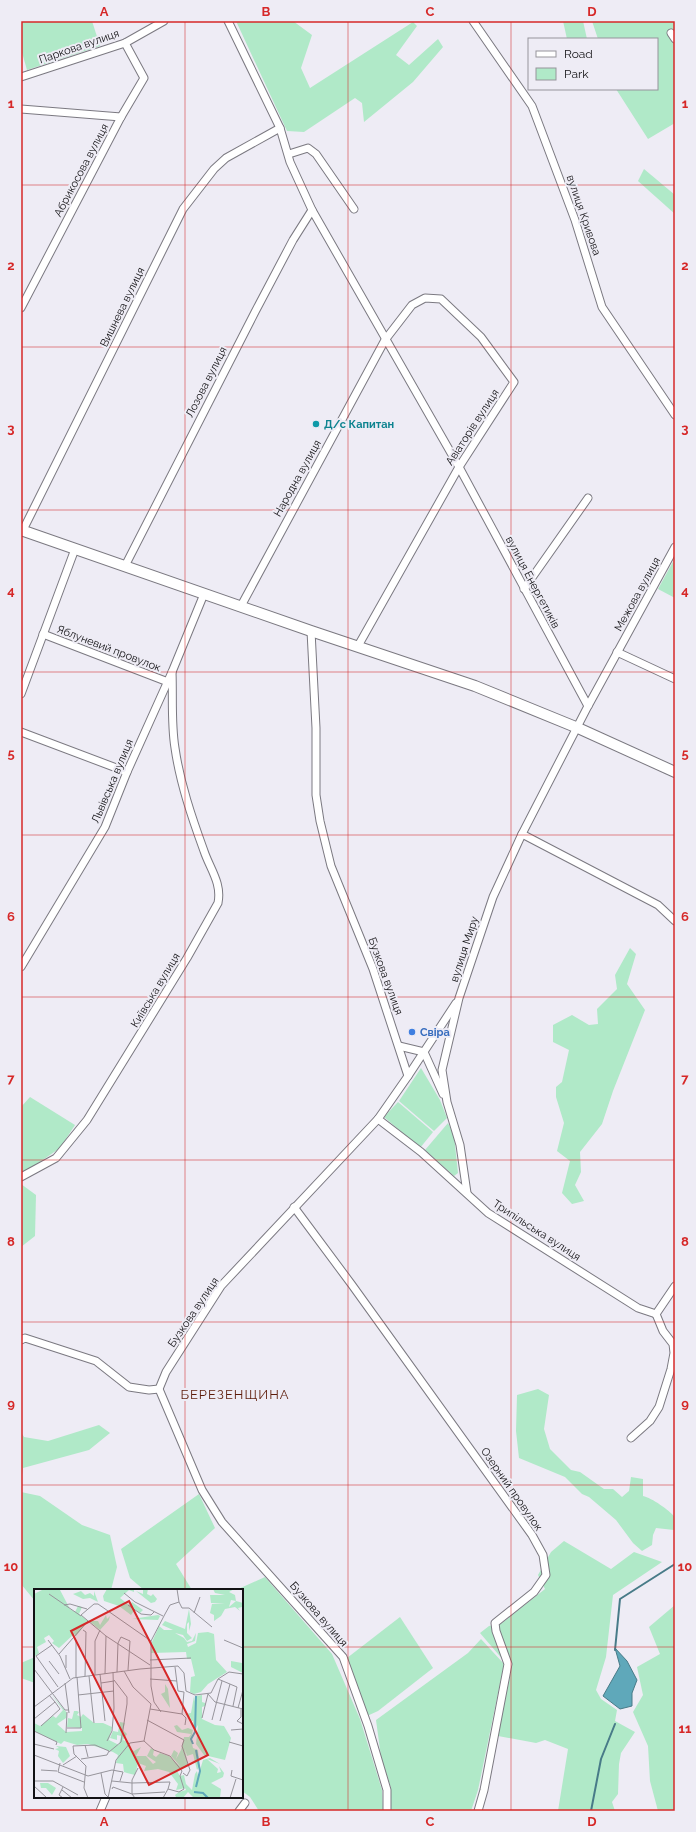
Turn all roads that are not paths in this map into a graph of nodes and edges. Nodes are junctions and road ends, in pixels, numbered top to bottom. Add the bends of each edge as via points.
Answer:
1 (164, 21) edge
2 (228, 21) edge
3 (473, 21) edge
4 (125, 43) junction
5 (21, 78) edge
6 (21, 109) edge
7 (121, 116) junction
8 (280, 128) junction
9 (288, 154) junction
10 (354, 209) dead end
11 (312, 210) junction
12 (21, 308) edge
13 (385, 340) junction
14 (675, 415) edge
15 (459, 468) junction
16 (588, 498) dead end
17 (22, 530) edge
18 (675, 546) edge
19 (75, 549) junction
20 (125, 566) junction
21 (524, 589) junction
22 (204, 594) junction
23 (241, 606) junction
24 (311, 631) junction
25 (43, 634) junction
26 (358, 646) junction
27 (618, 652) junction
28 (172, 672) junction
29 (675, 679) edge
30 (168, 682) junction
31 (21, 694) edge
32 (588, 706) junction
33 (578, 728) junction
34 (21, 732) edge
35 (127, 772) junction
36 (675, 772) edge
37 (522, 834) junction
38 (675, 921) edge
39 (21, 968) edge
40 (460, 998) junction
41 (399, 1046) junction
42 (424, 1052) junction
43 (408, 1076) junction
44 (447, 1102) junction
45 (378, 1119) junction
46 (24, 1175) edge
47 (467, 1193) junction
48 (294, 1208) junction
49 (675, 1286) edge
50 (656, 1314) junction
51 (23, 1339) edge
52 (159, 1389) junction
53 (631, 1438) dead end
54 (106, 1798) edge
55 (245, 1803) dead end
56 (100, 1811) edge
57 (239, 1811) edge
58 (387, 1811) edge
59 (478, 1811) edge

1 - 4 street, Паркова вулиця
2 - 8 street, вулиця Енергетиків
3 - 14 street, вулиця Кривова via 532,106 575,220 602,307
4 - 5 street, Паркова вулиця
4 - 7 street, Абрикосова вулиця via 144,78
6 - 7 street
7 - 12 street, Абрикосова вулиця
8 - 9 street, вулиця Енергетиків
8 - 17 street, Вишнева вулиця via 226,158 214,169 183,209
9 - 10 street via 308,148 316,154
9 - 11 street, вулиця Енергетиків
11 - 13 street, вулиця Енергетиків
11 - 20 street, Лозова вулиця via 255,312
13 - 15 street, вулиця Енергетиків
13 - 15 street, Авіаторів вулиця via 412,305 426,298 442,299 481,337 514,382
13 - 23 street, Народна вулиця
15 - 21 street, вулиця Енергетиків
15 - 26 street, Авіаторів вулиця
16 - 21 street
17 - 19 street
18 - 27 street, Межова вулиця
19 - 20 street
19 - 25 street
20 - 22 street
21 - 32 street, вулиця Енергетиків
22 - 23 street
22 - 28 street, Львівська вулиця
23 - 24 street
24 - 26 street
24 - 41 street, Бузкова вулиця via 316,728 316,795 320,821 331,866 373,969
25 - 30 street, Яблуневий провулок
25 - 31 street
26 - 33 street via 475,686
27 - 29 street
27 - 32 street, Межова вулиця
28 - 30 street, Львівська вулиця
28 - 46 street, Київська вулиця via 174,748 204,852 219,885 218,903 87,1120 56,1158
30 - 35 street, Львівська вулиця
32 - 33 street, Межова вулиця
33 - 36 street
33 - 37 street, вулиця Миру
34 - 35 street
35 - 39 street, Львівська вулиця via 105,827
37 - 38 street via 658,905
37 - 40 street, вулиця Миру via 493,897
40 - 42 street
40 - 44 street, вулиця Миру via 442,1070
41 - 42 street
41 - 43 street, Бузкова вулиця
42 - 43 street
42 - 44 street
43 - 45 street, Бузкова вулиця
44 - 47 street, вулиця Миру via 460,1145
45 - 47 street, Трипільська вулиця via 421,1152
45 - 48 street, Бузкова вулиця
47 - 50 street, Трипільська вулиця via 494,1217 638,1308
48 - 52 street, Бузкова вулиця via 221,1286 166,1372
48 - 59 street, Озерний провулок via 532,1535 543,1555 546,1575 534,1592 495,1623 508,1664
49 - 50 street
50 - 53 street via 663,1331 673,1344 671,1369 659,1407 650,1421
51 - 52 street via 96,1361 129,1387
52 - 58 street, Бузкова вулиця via 202,1490 222,1522 343,1657 368,1726 387,1790
54 - 56 street
55 - 57 street

